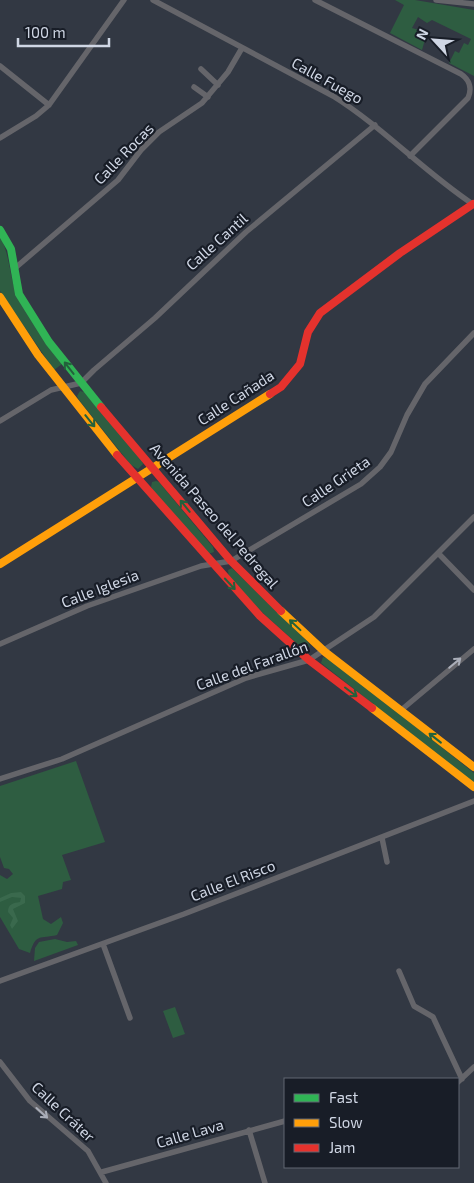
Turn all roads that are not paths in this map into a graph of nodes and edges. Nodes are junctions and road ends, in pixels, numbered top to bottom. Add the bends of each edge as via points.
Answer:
1 (124, 0) edge
2 (153, 0) edge
3 (315, 0) edge
4 (436, 0) edge
5 (474, 4) edge
6 (242, 48) junction
7 (0, 66) edge
8 (202, 69) dead end
9 (218, 85) junction
10 (194, 87) dead end
11 (208, 97) junction
12 (49, 105) junction
13 (375, 124) junction
14 (0, 138) edge
15 (410, 156) junction
16 (473, 205) edge
17 (0, 230) edge
18 (14, 269) junction
19 (0, 297) edge
20 (474, 333) edge
21 (81, 383) junction
22 (64, 388) junction
23 (0, 421) edge
24 (153, 467) junction
25 (136, 479) junction
26 (474, 517) edge
27 (438, 554) junction
28 (231, 561) junction
29 (0, 564) edge
30 (212, 565) junction
31 (474, 590) edge
32 (0, 644) edge
33 (474, 648) edge
34 (325, 652) junction
35 (309, 660) junction
36 (400, 710) junction
37 (474, 768) edge
38 (0, 779) edge
39 (474, 787) edge
40 (474, 802) edge
41 (382, 838) junction
42 (387, 862) dead end
43 (103, 944) junction
44 (399, 971) dead end
45 (0, 980) edge
46 (130, 1018) dead end
47 (0, 1062) edge
48 (474, 1067) edge
49 (460, 1080) edge
50 (284, 1121) edge
51 (249, 1130) junction
52 (102, 1172) junction
53 (106, 1183) edge
54 (265, 1183) edge

1 - 12 street
2 - 6 street, Calle Fuego
3 - 15 street via 461,74 468,81 468,98
4 - 5 street
6 - 9 street, Calle Rocas
6 - 13 street, Calle Fuego via 333,96
7 - 12 street
8 - 9 street
9 - 11 street, Calle Rocas
10 - 11 street
11 - 18 street, Calle Rocas via 191,113 149,141 118,180
12 - 14 street
13 - 15 street, Calle Fuego
13 - 21 street, Calle Cantil via 246,232
15 - 16 street, Calle Fuego
16 - 24 main road, Calle Cañada via 400,252 320,313 308,332 300,364 281,387
17 - 18 main road, Avenida Paseo del Pedregal via 9,244
21 -> 18 main road, Avenida Paseo del Pedregal via 21,298
19 - 22 main road, Avenida Paseo del Pedregal
20 - 28 street, Calle Grieta via 425,384 407,414 391,452 380,467 361,484
21 - 22 street
21 - 24 main road, Avenida Paseo del Pedregal
22 - 23 street via 51,390
22 -> 25 main road, Avenida Paseo del Pedregal
24 - 25 main road, Calle Cañada
28 -> 24 main road, Avenida Paseo del Pedregal
25 - 29 main road, Calle Cañada
25 - 30 main road, Avenida Paseo del Pedregal
26 - 27 street, Calle del Farallón
27 - 31 street
27 - 34 street, Calle del Farallón via 374,617
28 - 30 street, Calle Grieta
34 -> 28 main road, Avenida Paseo del Pedregal
30 - 32 street, Calle Iglesia via 87,606
30 -> 35 main road, Avenida Paseo del Pedregal via 260,616
36 -> 33 street
34 - 35 street, Calle del Farallón
34 - 36 main road, Avenida Paseo del Pedregal
35 - 38 street, Calle del Farallón via 246,678 62,758
35 -> 39 main road, Avenida Paseo del Pedregal
37 -> 36 main road, Avenida Paseo del Pedregal
40 - 41 street, Calle El Risco
41 - 42 street
41 - 43 street, Calle El Risco
43 - 45 street, Calle El Risco
43 - 46 street
44 - 49 street via 414,1006 433,1017
47 -> 52 street, Calle Cráter via 30,1101 88,1151
48 - 49 street
50 - 51 street, Calle Lava
51 - 52 street, Calle Lava
51 - 54 street
52 - 53 street, Calle Cráter

